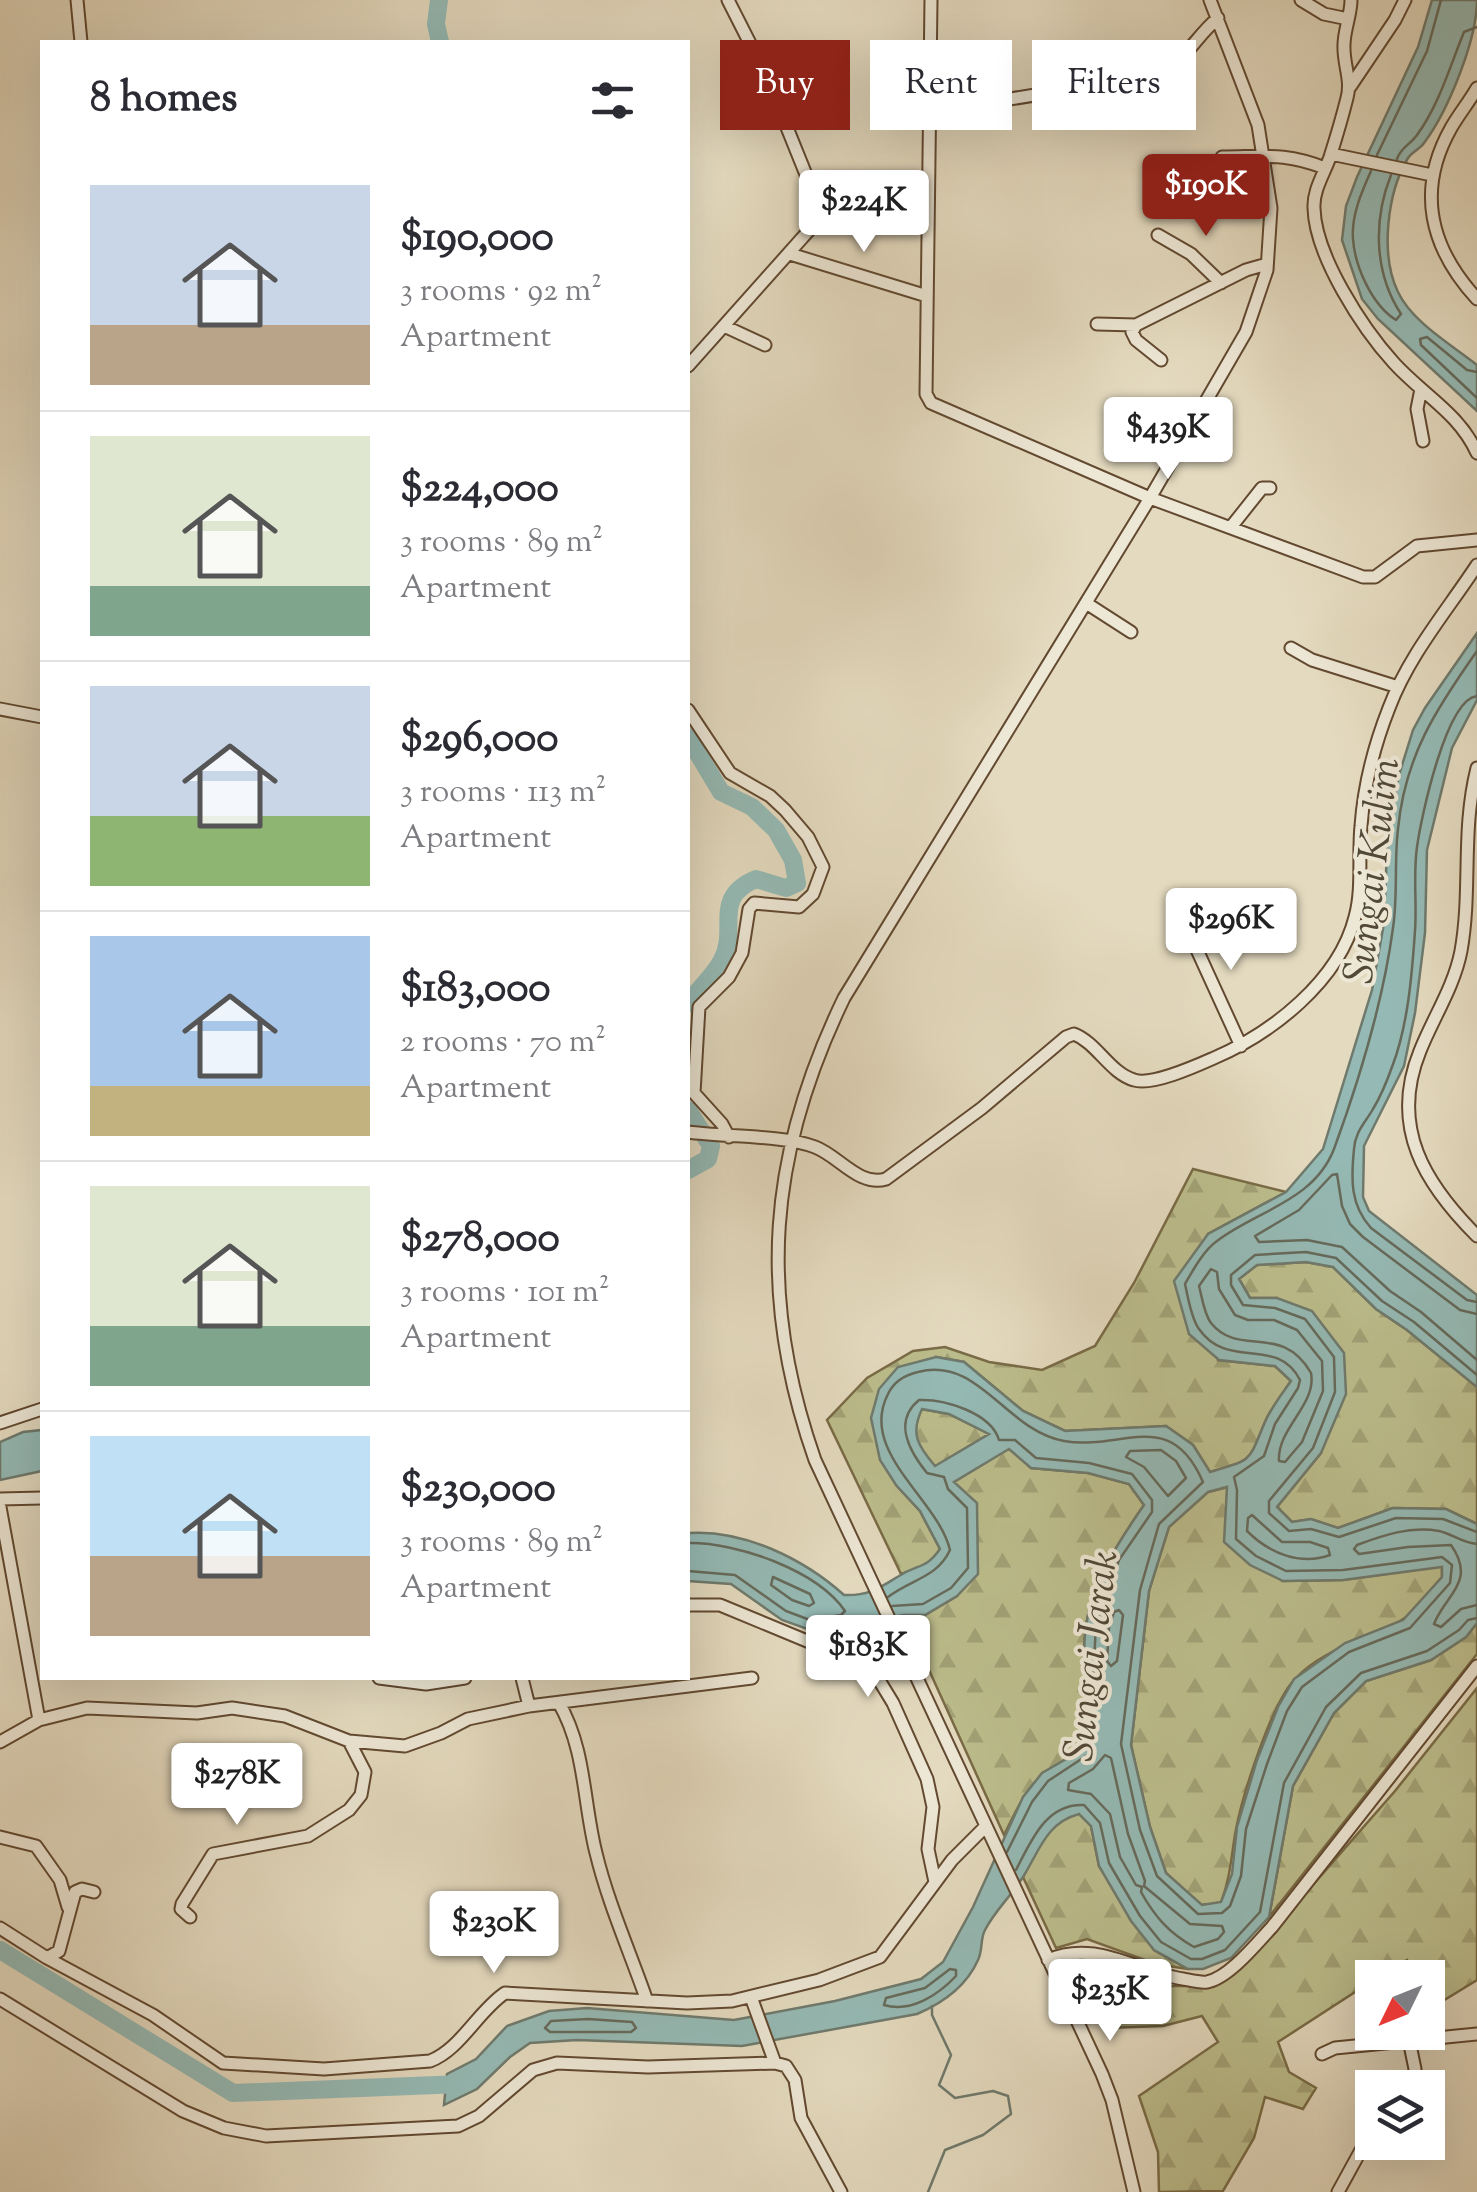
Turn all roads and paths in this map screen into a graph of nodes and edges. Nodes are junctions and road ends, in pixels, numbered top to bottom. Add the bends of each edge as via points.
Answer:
1 (78, 0) edge
2 (728, 0) edge
3 (931, 0) edge
4 (1301, 0) edge
5 (1351, 0) edge
6 (1405, 0) edge
7 (1212, 1) edge
8 (1218, 18) junction
9 (1348, 18) junction
10 (81, 40) edge
11 (931, 40) edge
12 (1350, 87) junction
13 (1477, 88) edge
14 (1012, 99) edge
15 (930, 130) edge
16 (1264, 154) junction
17 (1222, 156) dead end
18 (1337, 156) junction
19 (1326, 168) junction
20 (1428, 174) junction
21 (1158, 234) dead end
22 (790, 254) junction
23 (1267, 264) junction
24 (1221, 283) junction
25 (927, 296) junction
26 (1477, 299) edge
27 (1097, 324) dead end
28 (1136, 324) junction
29 (724, 326) junction
30 (765, 345) dead end
31 (1162, 360) dead end
32 (690, 364) edge
33 (1421, 389) junction
34 (1423, 441) dead end
35 (1477, 453) edge
36 (1270, 488) dead end
37 (1150, 498) junction
38 (1230, 527) junction
39 (1477, 540) edge
40 (1477, 565) edge
41 (1086, 603) junction
42 (1131, 632) dead end
43 (1291, 648) dead end
44 (1398, 687) junction
45 (0, 709) edge
46 (690, 713) edge
47 (40, 717) edge
48 (1477, 768) edge
49 (1182, 918) dead end
50 (1241, 1046) junction
51 (690, 1132) edge
52 (724, 1137) junction
53 (790, 1143) junction
54 (1477, 1236) edge
55 (40, 1410) edge
56 (0, 1423) edge
57 (0, 1498) edge
58 (40, 1498) edge
59 (0, 1507) edge
60 (690, 1605) edge
61 (1477, 1666) edge
62 (752, 1678) dead end
63 (395, 1680) edge
64 (452, 1680) edge
65 (522, 1680) edge
66 (559, 1703) junction
67 (529, 1706) junction
68 (39, 1720) junction
69 (0, 1742) edge
70 (349, 1742) junction
71 (987, 1830) junction
72 (0, 1837) edge
73 (935, 1882) junction
74 (94, 1892) dead end
75 (68, 1907) junction
76 (190, 1917) dead end
77 (0, 1928) edge
78 (47, 1958) junction
79 (1048, 1960) junction
80 (0, 1999) edge
81 (752, 2000) junction
82 (647, 2001) junction
83 (1477, 2034) edge
84 (1445, 2037) edge
85 (1355, 2046) edge
86 (1322, 2054) dead end
87 (774, 2063) junction
88 (1356, 2160) edge
89 (841, 2192) edge
90 (1134, 2192) edge
91 (1338, 2192) edge

1 - 10 street
2 - 22 street via 818,203 820,218
3 - 11 street
4 - 9 street
5 - 9 street
6 - 12 street
7 - 8 street
8 - 14 street via 1158,75
8 - 16 street
9 - 12 street
12 - 18 street
13 - 20 street
15 - 25 street
16 - 17 street
16 - 19 street
16 - 23 street via 1271,208
18 - 19 street
18 - 20 street
19 - 33 street via 1315,194 1318,235 1365,325
20 - 26 street via 1442,252
21 - 24 street
22 - 25 street
22 - 29 street
23 - 24 street
23 - 37 street via 1246,332
24 - 28 street
25 - 37 street via 931,402
27 - 28 street
28 - 31 street via 1136,340
29 - 30 street
29 - 32 street
33 - 34 street
33 - 35 street via 1450,412
36 - 38 street via 1255,494
37 - 38 street
37 - 41 street
38 - 39 street via 1363,577 1375,576 1417,546
40 - 44 street
41 - 42 street
41 - 53 street via 844,998 810,1073
43 - 44 street
44 - 50 street via 1371,759 1356,914 1346,944 1289,1012
45 - 47 street
46 - 52 street via 730,773 785,810 822,866 813,894 799,908 749,908 742,953 730,977 699,1007 694,1093 722,1124
48 - 54 street via 1466,824 1460,952 1418,1055 1410,1125 1427,1178
49 - 50 street
50 - 53 street via 1146,1082 1125,1075 1074,1034 876,1182 813,1146
51 - 52 street
52 - 53 street
53 - 71 street via 780,1209 783,1335 798,1406 815,1460
55 - 56 street
57 - 58 street
59 - 68 street
60 - 73 street via 720,1605 868,1662 927,1779
61 - 79 street via 1236,1965 1207,1982 1161,1976 1080,1950
62 - 66 street
63 - 64 street
65 - 67 street
66 - 67 street
66 - 82 street via 581,1758 597,1858
67 - 70 street via 468,1719 414,1744
68 - 69 street
68 - 70 street via 87,1708 232,1708 285,1716
70 - 76 street via 365,1782 348,1810 308,1836 213,1854 180,1909
71 - 73 street
71 - 79 street
72 - 75 street via 36,1846 60,1880
73 - 81 street via 880,1957
74 - 75 street via 74,1892
75 - 78 street via 58,1951
77 - 78 street
78 - 82 street via 153,2015 212,2058 237,2066 430,2062 505,1993
79 - 90 street via 1112,2100
80 - 87 street via 183,2111 266,2136 458,2126 532,2070 557,2064
81 - 82 street
81 - 87 street
83 - 84 street
85 - 86 street
87 - 89 street via 786,2066 795,2080 801,2118
88 - 91 street

